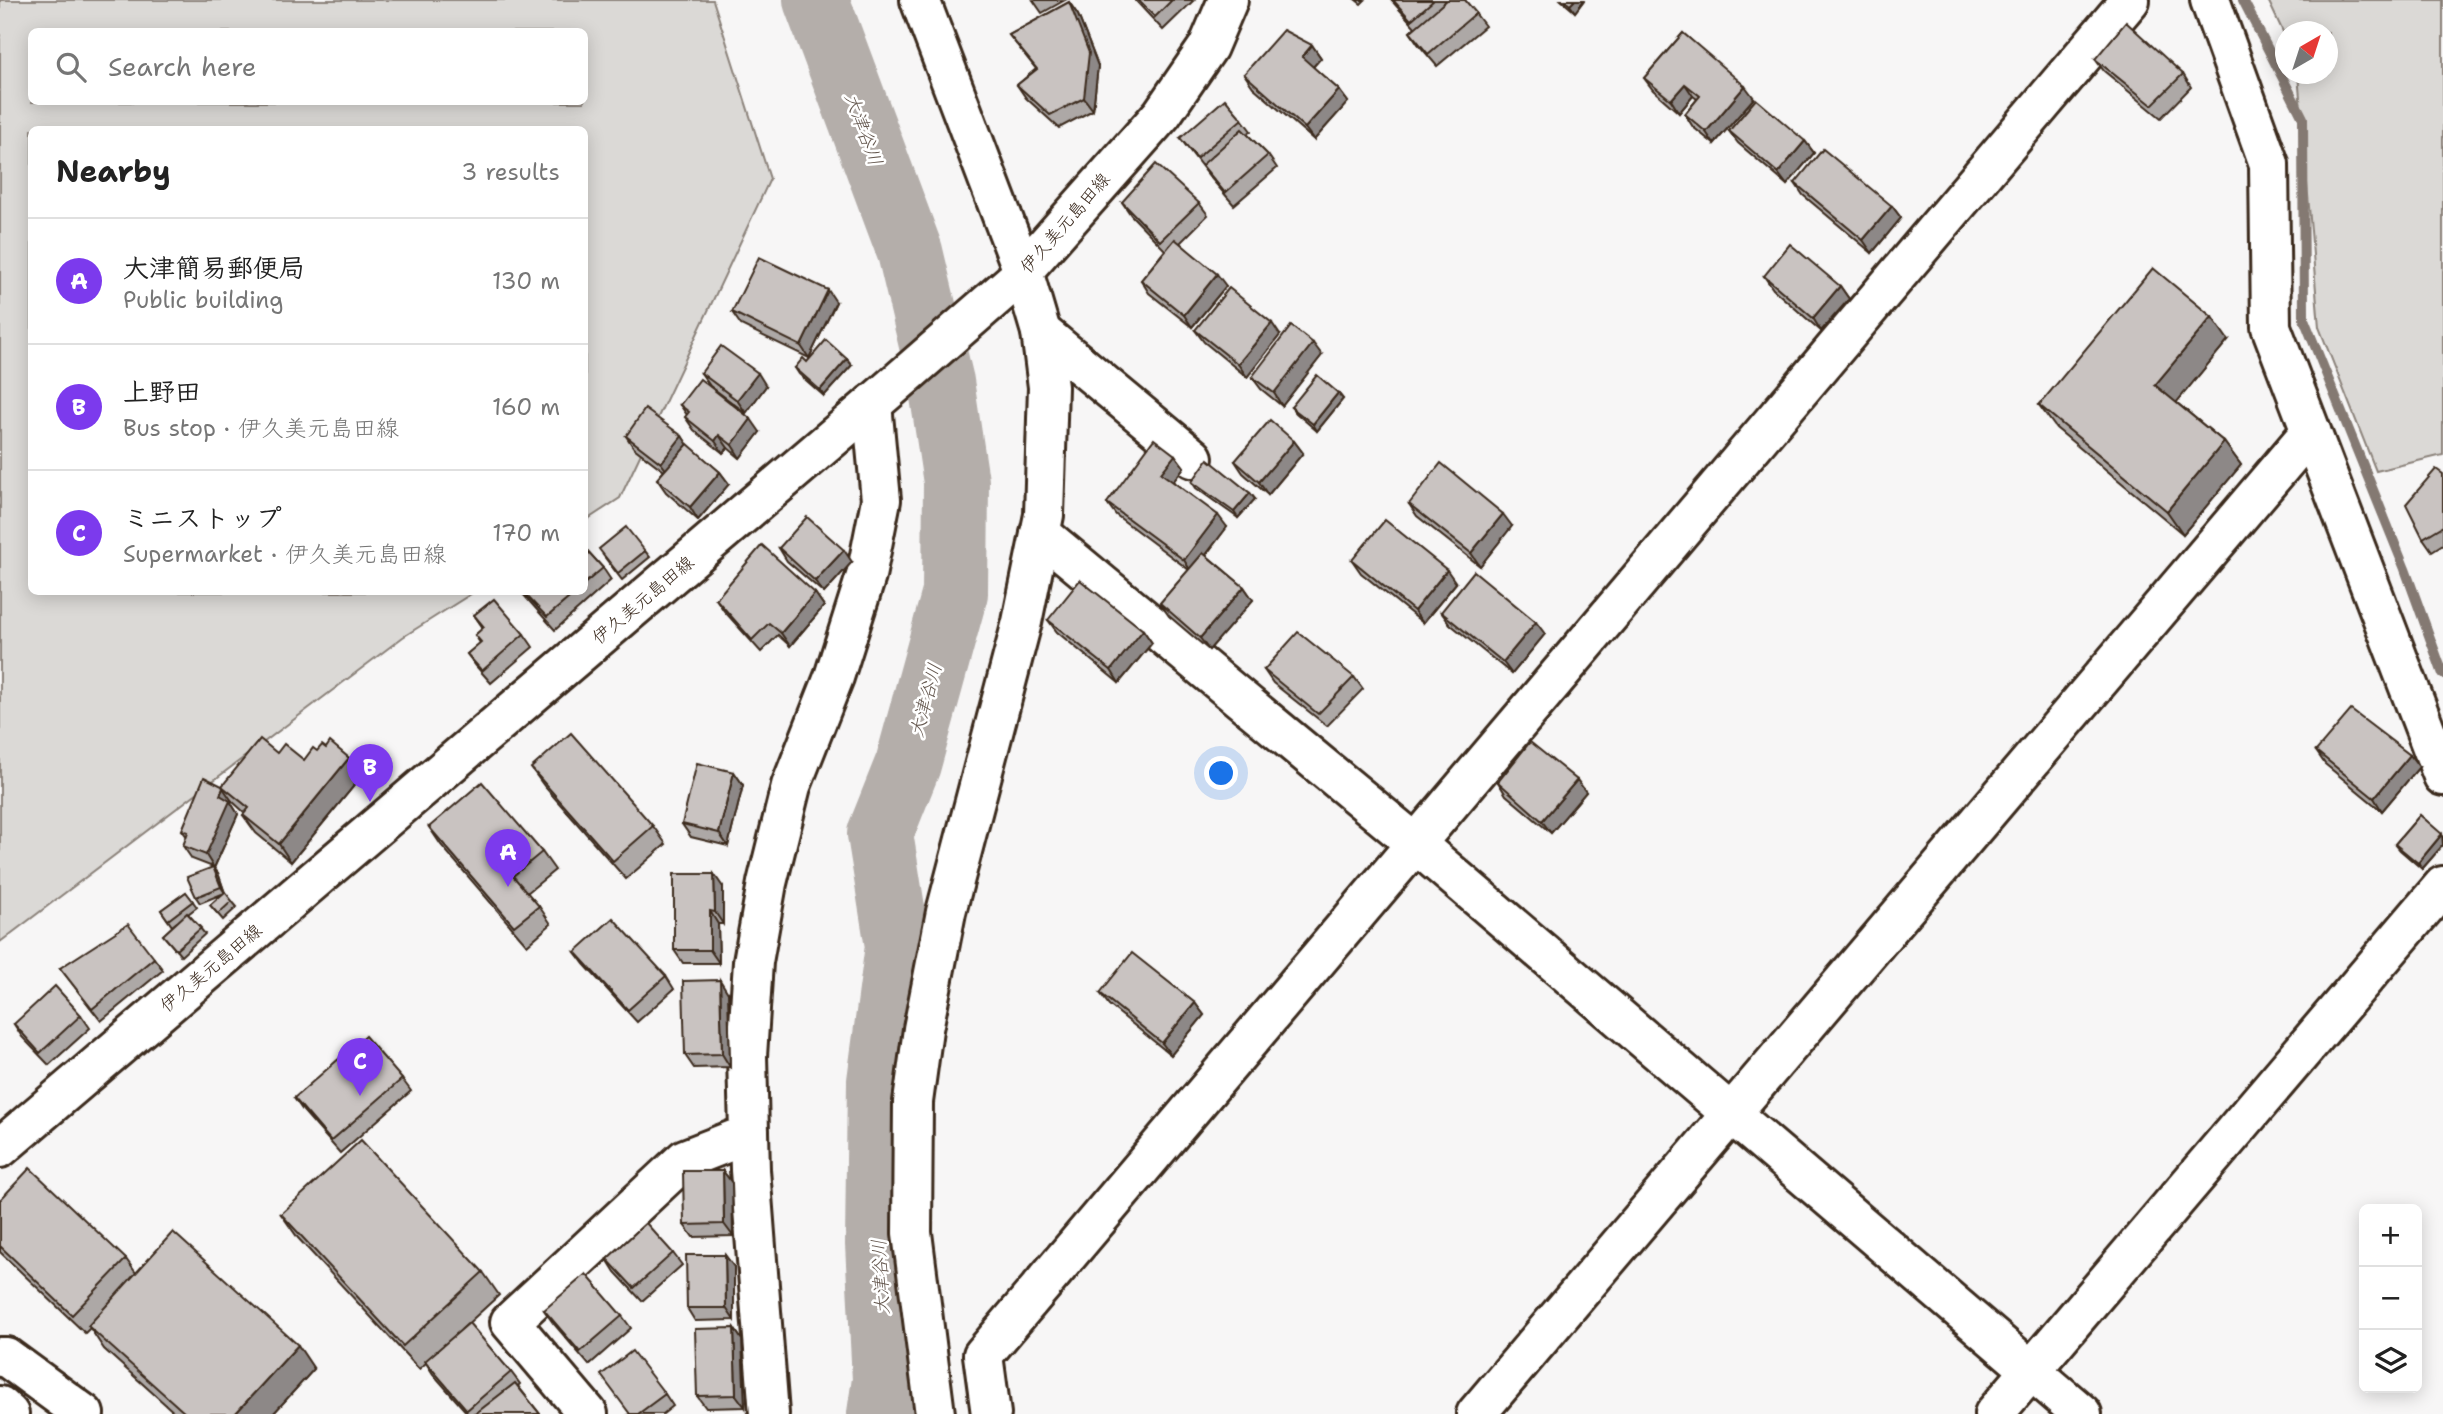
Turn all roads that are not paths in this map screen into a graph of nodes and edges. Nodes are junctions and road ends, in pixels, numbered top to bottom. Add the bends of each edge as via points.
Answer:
1 (920, 0) edge
2 (1228, 0) edge
3 (2210, 0) edge
4 (2127, 1) edge
5 (1019, 275) junction
6 (1041, 332) junction
7 (878, 399) junction
8 (2311, 431) junction
9 (1193, 458) dead end
10 (1040, 533) junction
11 (2443, 776) edge
12 (1416, 844) junction
13 (2443, 886) edge
14 (1730, 1115) junction
15 (749, 1134) junction
16 (0, 1149) edge
17 (0, 1357) edge
18 (2031, 1370) junction
19 (0, 1406) edge
20 (9, 1414) edge
21 (84, 1414) edge
22 (588, 1414) edge
23 (769, 1414) edge
24 (935, 1414) edge
25 (991, 1414) edge
26 (1476, 1414) edge
27 (1994, 1414) edge
28 (2082, 1414) edge

1 - 5 main road
2 - 5 main road, 伊久美元島田線 via 1208,47 1162,114
3 - 8 main road via 2269,163 2271,327
4 - 12 main road
5 - 6 main road
5 - 7 main road, 伊久美元島田線
6 - 9 main road
6 - 10 main road via 1048,387
7 - 15 main road via 881,500 866,576 834,677 791,786 753,962 747,1056
7 - 16 main road, 伊久美元島田線
8 - 11 main road
8 - 14 main road
10 - 12 main road
10 - 24 main road via 1022,622 946,912 914,1102 912,1233
12 - 14 main road
12 - 25 main road via 984,1355
13 - 18 main road
14 - 18 main road
14 - 26 main road
15 - 22 main road via 685,1159 510,1322
15 - 23 main road
17 - 21 main road
18 - 27 main road
18 - 28 main road
19 - 20 main road

